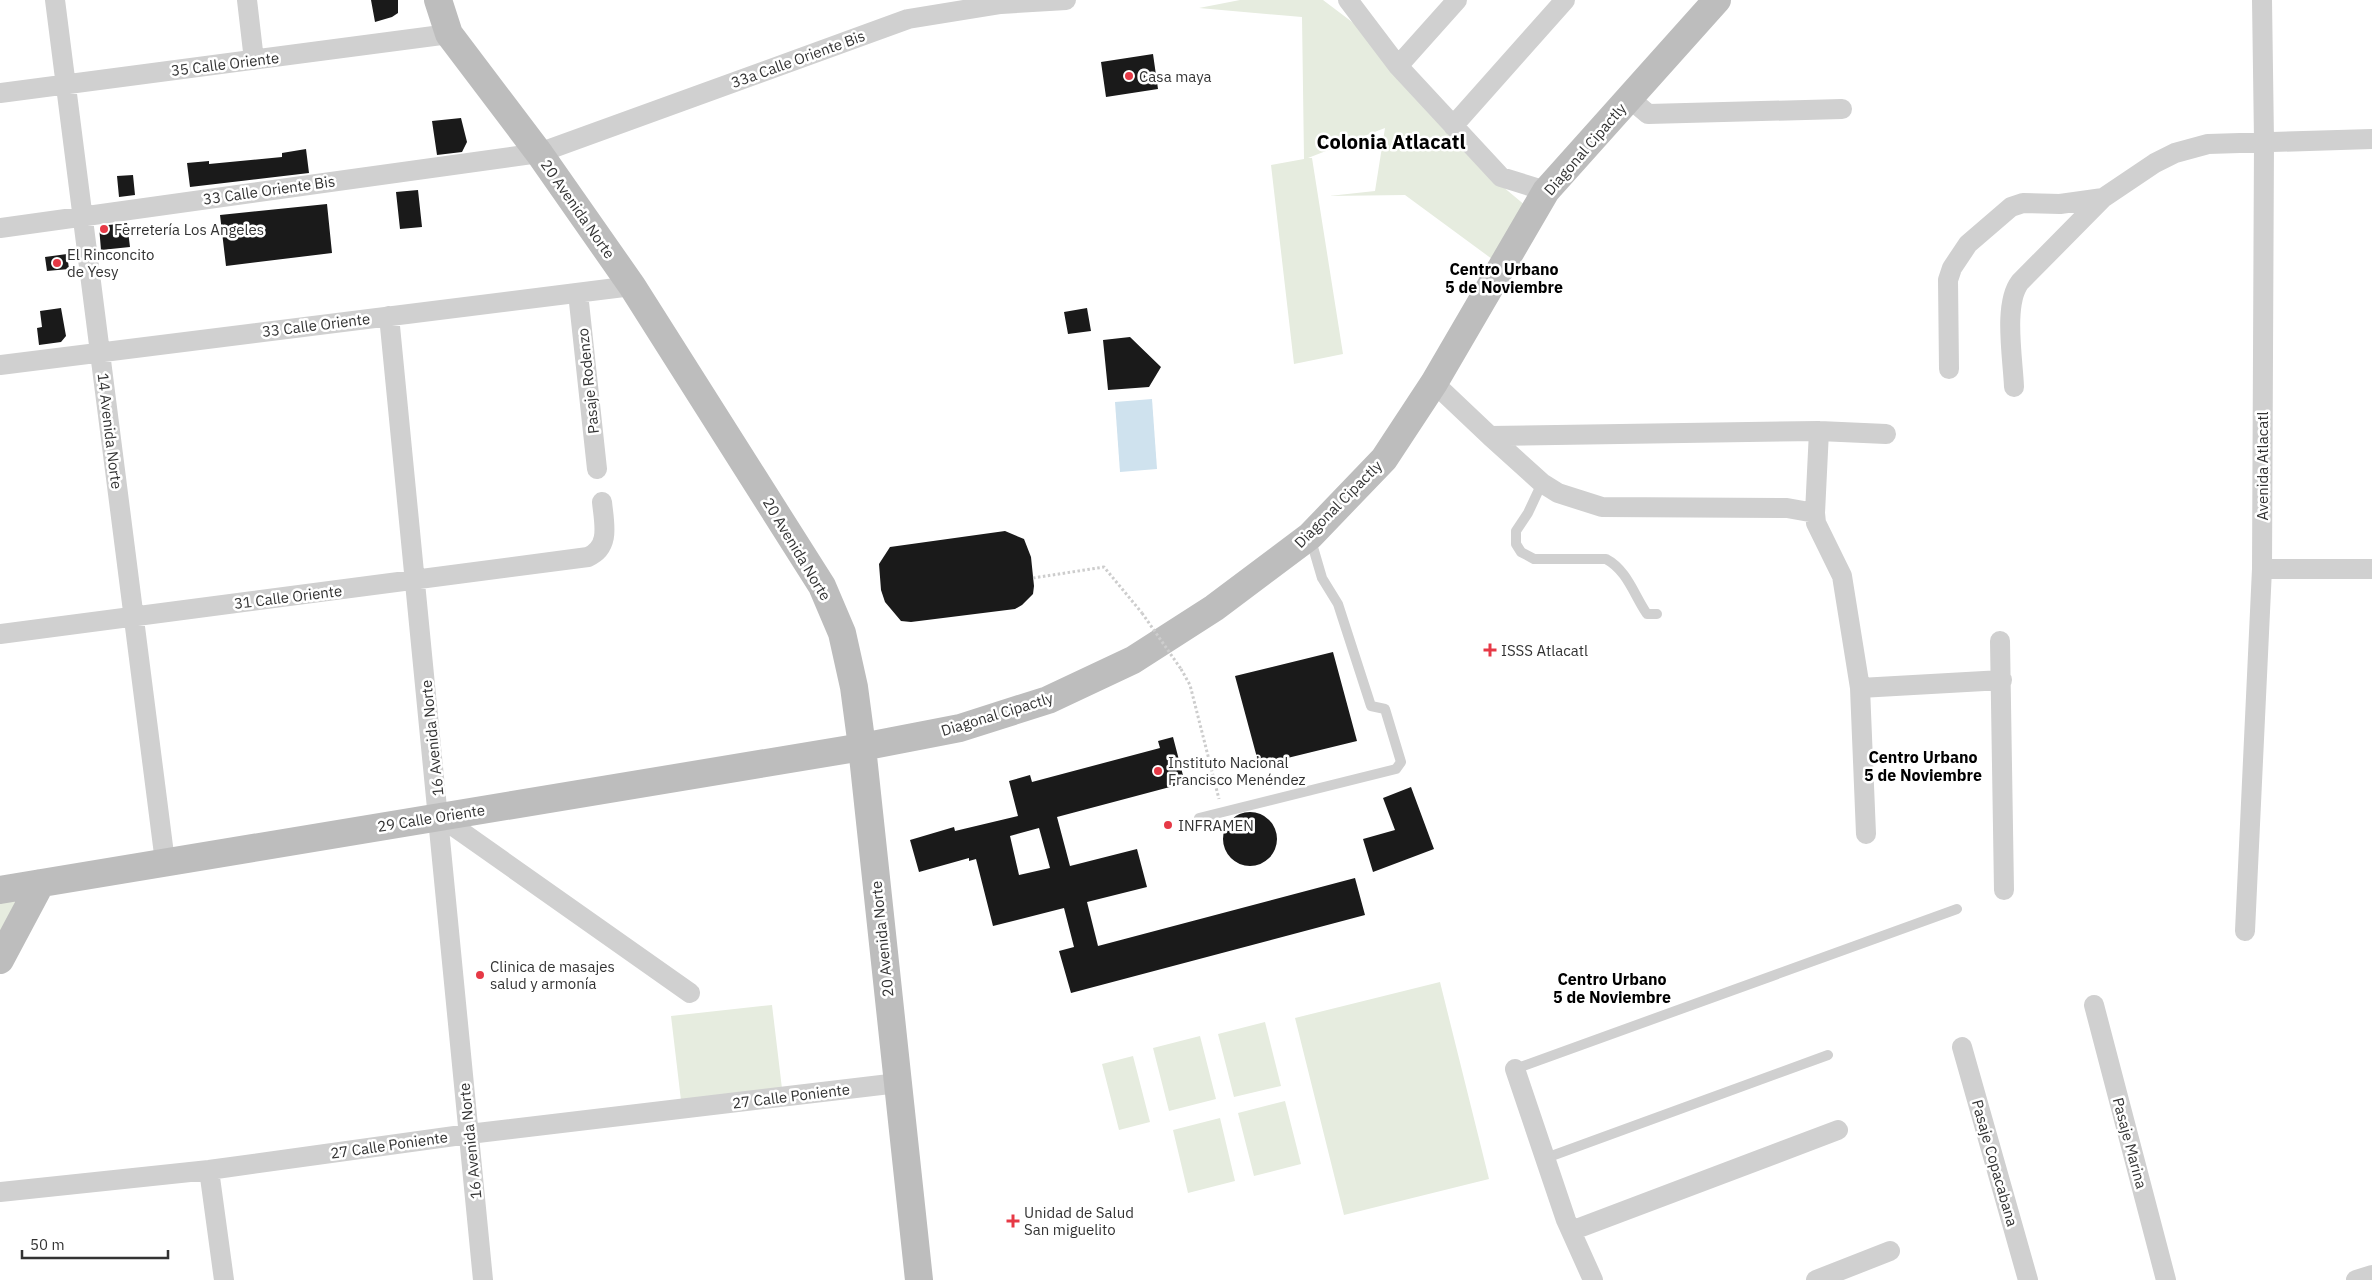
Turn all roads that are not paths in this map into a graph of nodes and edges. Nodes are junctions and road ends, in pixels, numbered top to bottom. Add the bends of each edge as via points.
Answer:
1 (55, 0) edge
2 (247, 0) edge
3 (438, 0) edge
4 (1066, 0) edge
5 (1348, 0) edge
6 (1457, 0) edge
7 (1565, 0) edge
8 (1718, 0) edge
9 (2262, 0) edge
10 (449, 34) junction
11 (254, 60) junction
12 (1398, 66) junction
13 (66, 84) junction
14 (0, 93) edge
15 (1629, 98) junction
16 (1842, 109) dead end
17 (1454, 126) junction
18 (2372, 139) edge
19 (2264, 141) junction
20 (539, 153) junction
21 (1546, 191) junction
22 (2103, 198) junction
23 (84, 216) junction
24 (0, 228) edge
25 (632, 286) junction
26 (578, 293) junction
27 (390, 316) junction
28 (100, 353) junction
29 (0, 365) edge
30 (1949, 369) dead end
31 (1434, 383) junction
32 (2014, 387) dead end
33 (1819, 431) junction
34 (1886, 434) dead end
35 (1490, 436) junction
36 (597, 469) dead end
37 (1542, 483) junction
38 (602, 502) dead end
39 (1814, 513) junction
40 (1310, 536) junction
41 (2262, 569) junction
42 (2372, 569) edge
43 (416, 580) junction
44 (1657, 614) dead end
45 (134, 617) junction
46 (0, 634) edge
47 (2000, 641) dead end
48 (2002, 680) junction
49 (1860, 688) junction
50 (862, 747) junction
51 (439, 816) junction
52 (1199, 818) dead end
53 (1866, 834) dead end
54 (165, 862) junction
55 (41, 883) junction
56 (0, 890) edge
57 (2004, 890) dead end
58 (1957, 909) dead end
59 (2245, 932) dead end
60 (0, 960) edge
61 (690, 993) dead end
62 (2094, 1005) dead end
63 (1962, 1047) dead end
64 (1828, 1055) dead end
65 (1515, 1069) joint
66 (898, 1083) junction
67 (1838, 1130) dead end
68 (469, 1134) junction
69 (1546, 1158) junction
70 (209, 1170) junction
71 (0, 1192) edge
72 (1571, 1231) junction
73 (1890, 1251) dead end
74 (2372, 1275) edge
75 (224, 1280) edge
76 (483, 1280) edge
77 (919, 1280) edge
78 (1593, 1280) edge
79 (1816, 1280) edge
80 (2028, 1280) edge
81 (2166, 1280) edge
82 (2356, 1280) edge

1 - 13 street, 14 Avenida Norte
2 - 11 street
3 - 10 street, 20 Avenida Norte
4 - 20 street, 33a Calle Oriente Bis via 1000,4 908,19
5 - 12 street
6 - 12 street
7 - 17 street
8 - 15 street, Diagonal Cipactly
9 - 19 street, Avenida Atlacatl
10 - 11 street, 35 Calle Oriente
10 - 20 street, 20 Avenida Norte
11 - 13 street, 35 Calle Oriente
12 - 17 street
13 - 14 street, 35 Calle Oriente
13 - 23 street, 14 Avenida Norte
15 - 16 street via 1648,114
15 - 21 street, Diagonal Cipactly
17 - 21 street via 1501,176
18 - 19 street
19 - 22 street via 2208,144 2175,153
19 - 41 street, Avenida Atlacatl
20 - 23 street, 33 Calle Oriente Bis
20 - 25 street, 20 Avenida Norte
21 - 31 street, Diagonal Cipactly
22 - 30 street via 2075,203 2023,203 2012,207 1968,244 1948,280
22 - 32 street via 2020,282 2014,292 2011,306
23 - 24 street, 33 Calle Oriente Bis
23 - 28 street, 14 Avenida Norte
25 - 26 street, 33 Calle Oriente
25 - 50 street, 20 Avenida Norte via 822,586 842,632
26 - 27 street, 33 Calle Oriente
26 - 36 street, Pasaje Rodenzo
27 - 28 street, 33 Calle Oriente
27 - 43 street, 16 Avenida Norte
28 - 29 street, 33 Calle Oriente
28 - 45 street, 14 Avenida Norte
31 - 35 street
31 - 40 street, Diagonal Cipactly via 1384,459
33 - 34 street
33 - 35 street
33 - 39 street
35 - 37 street
37 - 39 street via 1558,493 1602,507 1787,508
37 - 44 lane via 1516,531 1516,544 1521,552 1534,559 1606,559 1624,574 1647,614
38 - 43 street, 31 Calle Oriente via 605,533 601,548 596,553 575,559
39 - 49 street via 1842,576
40 - 50 street, Diagonal Cipactly via 1214,608 1133,660 1048,700 960,728
40 - 52 lane via 1322,578 1338,604 1371,706 1385,710 1401,762 1396,769
41 - 42 street
41 - 59 street, Avenida Atlacatl
43 - 45 street, 31 Calle Oriente
43 - 51 street, 16 Avenida Norte
45 - 46 street, 31 Calle Oriente
45 - 54 street, 14 Avenida Norte
47 - 48 street
48 - 49 street
48 - 57 street
49 - 53 street
50 - 51 street, 29 Calle Oriente
50 - 66 street, 20 Avenida Norte
51 - 54 street, 29 Calle Oriente
51 - 61 street
51 - 68 street, 16 Avenida Norte
54 - 55 street, 29 Calle Oriente
55 - 56 street, 29 Calle Oriente
55 - 60 street
58 - 65 lane
62 - 81 street, Pasaje Marina
63 - 80 street, Pasaje Copacabana
64 - 69 lane
65 - 69 street
66 - 68 street, 27 Calle Poniente
66 - 77 street, 20 Avenida Norte
67 - 72 street
68 - 70 street, 27 Calle Poniente
68 - 76 street, 16 Avenida Norte
69 - 72 street
70 - 71 street, 27 Calle Poniente
70 - 75 street
72 - 78 street
73 - 79 street
74 - 82 street

